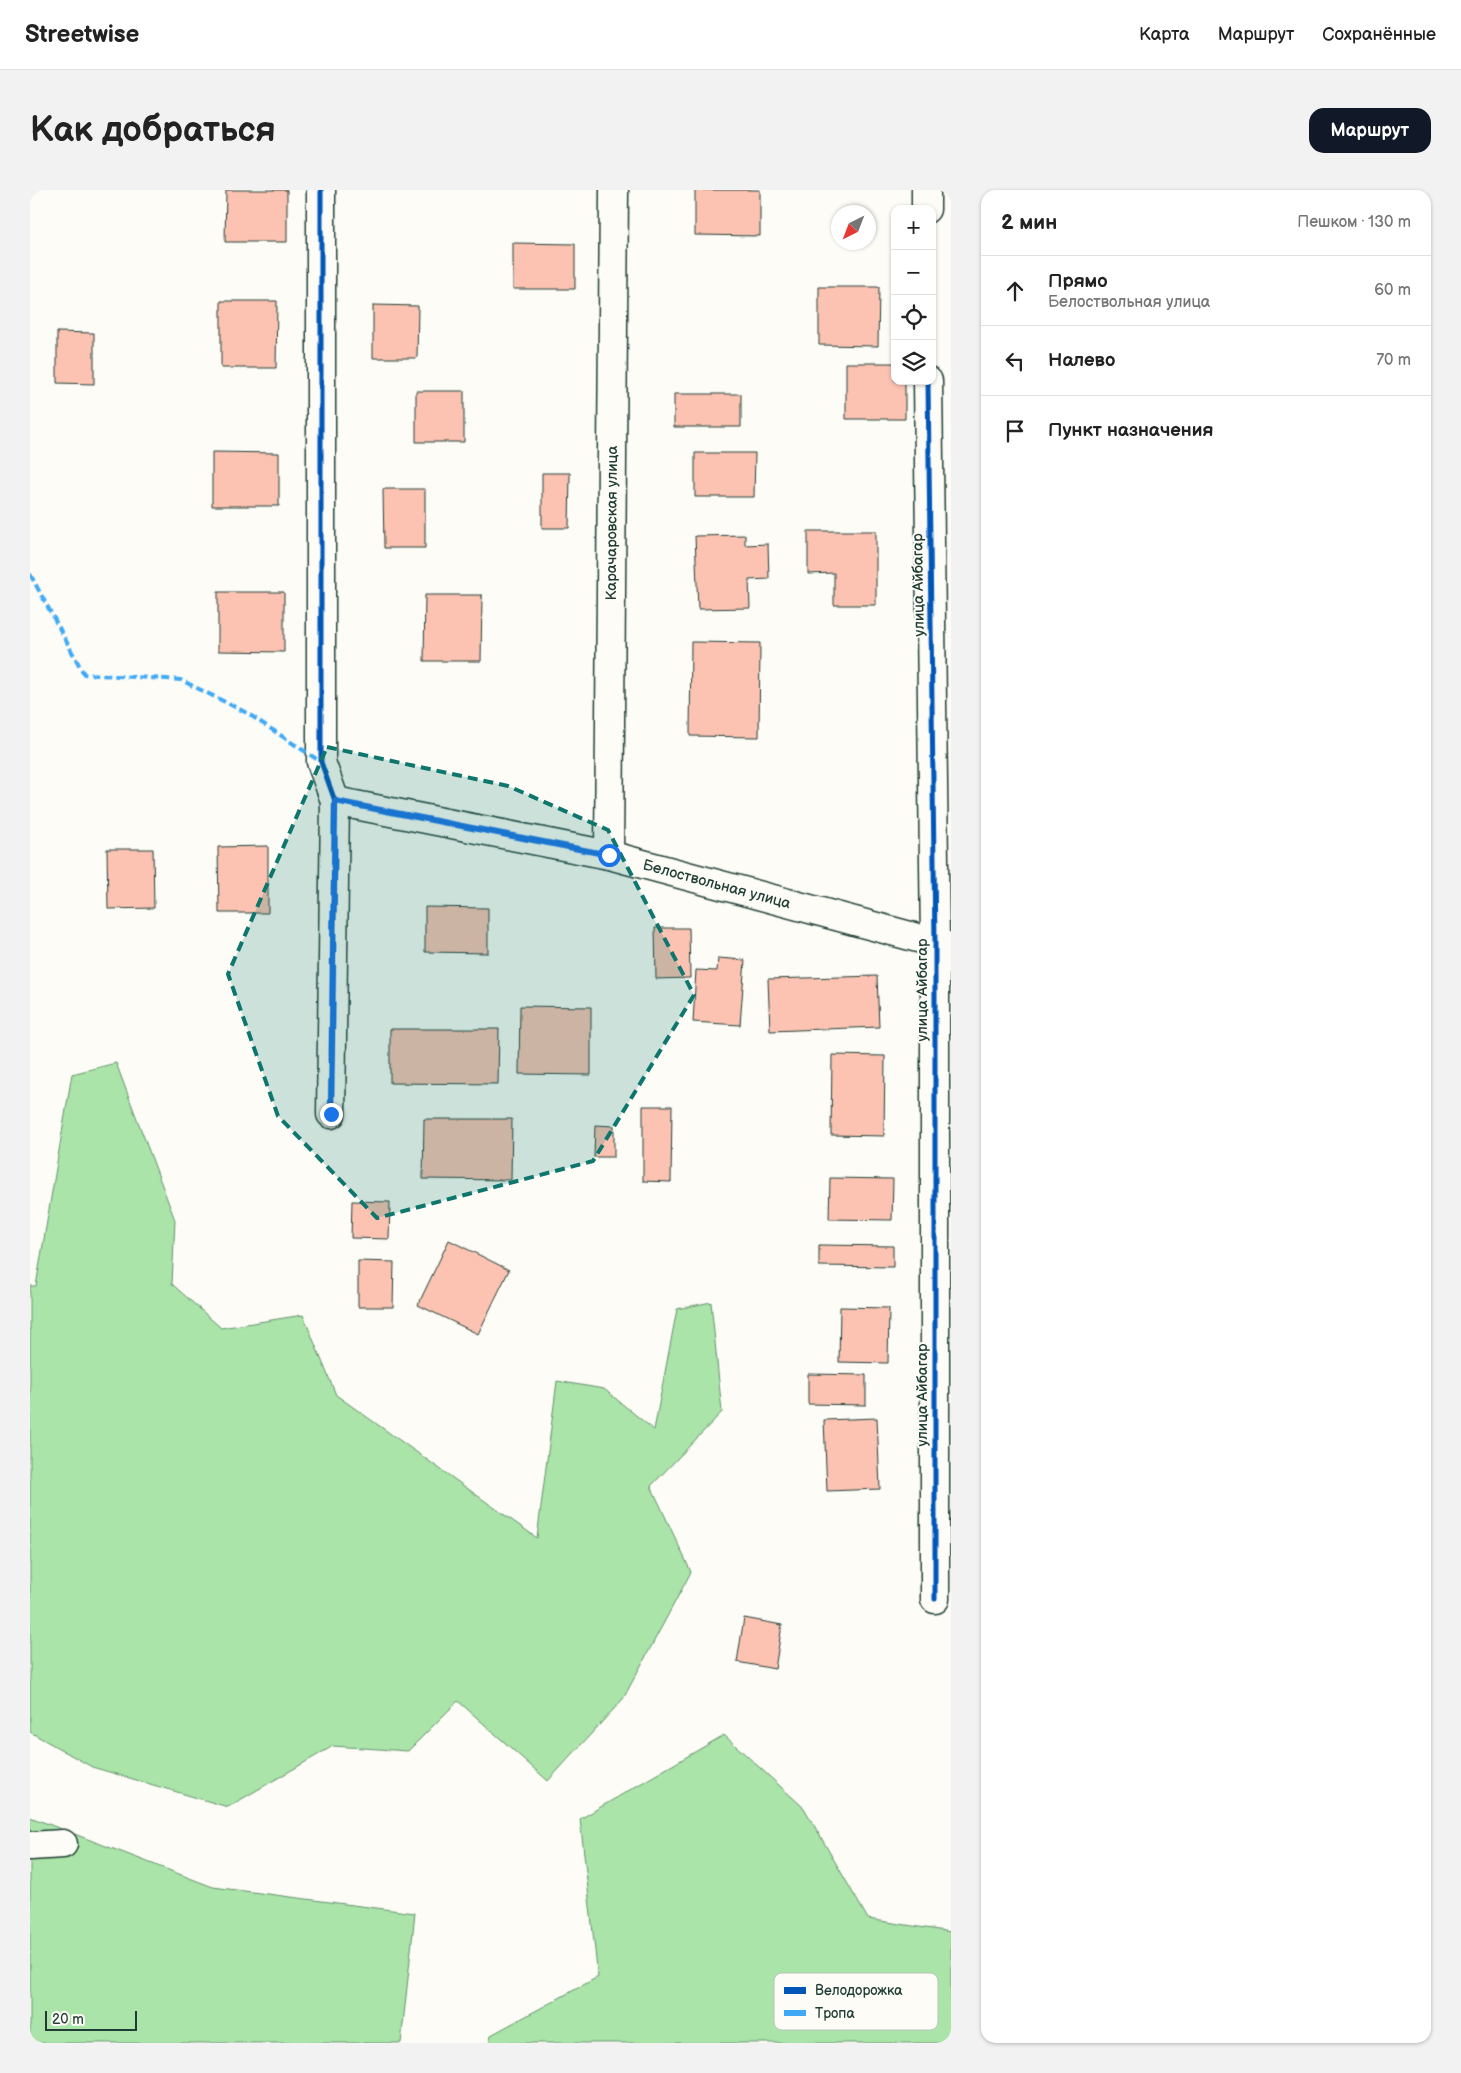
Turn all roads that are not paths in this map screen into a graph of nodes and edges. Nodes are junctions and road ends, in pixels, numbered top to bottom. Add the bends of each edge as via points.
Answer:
1 (321, 190) edge
2 (614, 190) edge
3 (926, 190) edge
4 (926, 205) edge
5 (928, 385) edge
6 (335, 801) junction
7 (609, 855) junction
8 (943, 945) edge
9 (331, 1114) dead end
10 (935, 1599) dead end
11 (63, 1844) dead end
12 (30, 1846) edge

1 - 6 street via 321,762
2 - 7 street, Карачаровская улица
3 - 4 street
5 - 8 street, улица Айбагар
6 - 7 street, Белоствольная улица
6 - 9 street
7 - 8 street, Белоствольная улица
8 - 10 street, улица Айбагар
11 - 12 street

